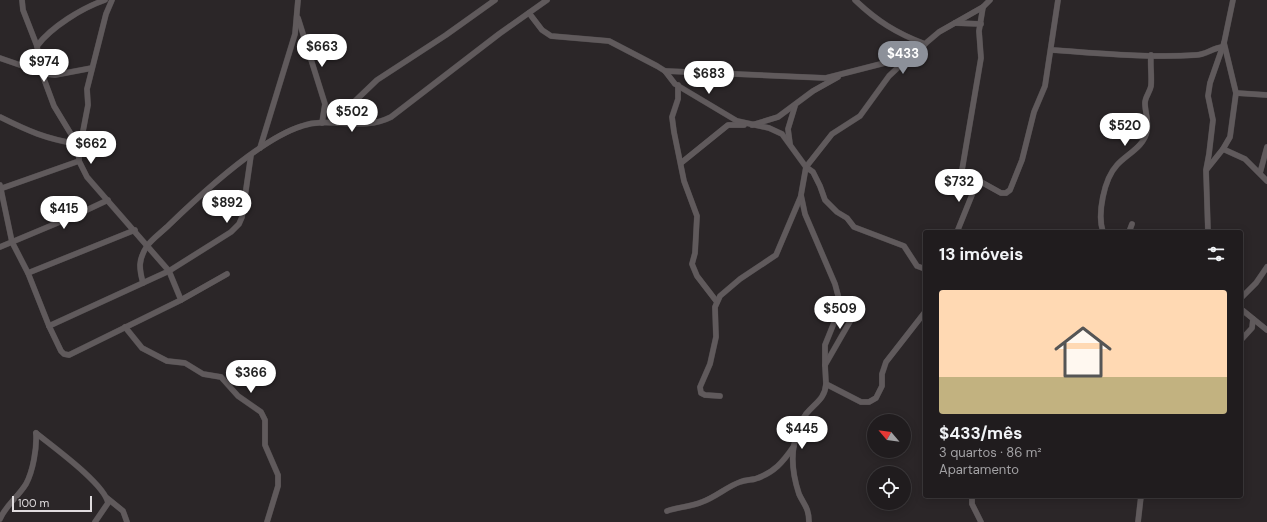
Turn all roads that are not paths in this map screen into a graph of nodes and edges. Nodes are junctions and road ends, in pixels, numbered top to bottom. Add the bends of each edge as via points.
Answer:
1 (22, 0) edge
2 (105, 0) edge
3 (112, 0) edge
4 (298, 0) edge
5 (495, 0) edge
6 (547, 0) edge
7 (854, 0) edge
8 (990, 0) edge
9 (1058, 0) edge
10 (1234, 0) edge
11 (983, 7) junction
12 (529, 13) junction
13 (297, 14) junction
14 (954, 23) junction
15 (981, 24) junction
16 (925, 44) junction
17 (1223, 45) junction
18 (36, 46) junction
19 (1051, 50) junction
20 (1151, 55) junction
21 (910, 56) junction
22 (0, 58) edge
23 (92, 68) junction
24 (41, 71) junction
25 (665, 71) junction
26 (844, 74) junction
27 (678, 85) junction
28 (1236, 93) junction
29 (1267, 95) edge
30 (796, 104) junction
31 (0, 117) edge
32 (322, 123) junction
33 (336, 123) junction
34 (751, 126) junction
35 (79, 144) junction
36 (790, 144) junction
37 (1267, 147) edge
38 (260, 148) junction
39 (1223, 149) junction
40 (251, 155) junction
41 (79, 161) junction
42 (681, 163) junction
43 (806, 167) junction
44 (1206, 170) junction
45 (1260, 173) junction
46 (978, 180) junction
47 (1267, 181) edge
48 (1, 187) edge
49 (801, 195) junction
50 (108, 200) junction
51 (1132, 224) dead end
52 (135, 230) junction
53 (958, 230) edge
54 (1102, 230) edge
55 (1130, 230) edge
56 (1208, 230) edge
57 (12, 242) junction
58 (147, 246) junction
59 (0, 247) edge
60 (1267, 267) edge
61 (923, 268) edge
62 (169, 271) junction
63 (28, 273) junction
64 (227, 274) dead end
65 (142, 283) junction
66 (1243, 296) edge
67 (839, 299) junction
68 (181, 300) junction
69 (717, 302) junction
70 (1243, 311) edge
71 (923, 315) edge
72 (1253, 319) junction
73 (49, 326) junction
74 (125, 327) junction
75 (1267, 330) edge
76 (1243, 338) edge
77 (825, 366) junction
78 (826, 384) junction
79 (720, 396) dead end
80 (794, 445) junction
81 (107, 498) junction
82 (972, 498) edge
83 (1140, 498) edge
84 (667, 511) dead end
85 (269, 516) junction
86 (0, 519) edge
87 (95, 522) edge
88 (127, 522) edge
89 (267, 522) edge
90 (270, 522) edge
91 (809, 522) edge
92 (981, 522) edge
93 (1138, 522) edge

1 - 18 street
2 - 18 street via 82,9
3 - 23 street
4 - 13 street
5 - 33 street via 377,80
6 - 12 street
7 - 16 street via 886,26
8 - 11 street
9 - 19 street
10 - 17 street
11 - 14 street
11 - 15 street
12 - 25 street via 542,30 551,36 610,41
12 - 33 street via 391,117 380,123 366,125
13 - 32 street via 324,104
13 - 38 street via 295,34
14 - 15 street
14 - 16 street
15 - 46 street via 981,58 962,170
16 - 21 street
17 - 20 street via 1197,55
17 - 28 street
17 - 44 street via 1208,96 1213,120
18 - 24 street
19 - 20 street
19 - 46 street via 1042,97 1034,112 1022,160 1010,190 1000,193
20 - 54 street via 1151,85 1145,102 1148,130 1140,145 1116,166 1108,183 1102,200
21 - 26 street
21 - 43 street via 889,76 860,116 832,134
22 - 24 street
23 - 24 street via 55,75
23 - 35 street via 87,89 88,105
24 - 35 street via 54,106
25 - 26 street via 826,78
25 - 27 street
26 - 30 street via 813,91
27 - 34 street via 725,114
27 - 42 street via 678,99 672,117
28 - 29 street
28 - 39 street via 1230,137
30 - 34 street via 778,117
30 - 36 street via 788,130
31 - 35 street via 54,141
32 - 33 street
32 - 38 street via 303,125 283,133
34 - 36 street via 769,128 782,134
34 - 42 street via 728,125
35 - 41 street
36 - 43 street
37 - 45 street
38 - 40 street
39 - 44 street
39 - 45 street via 1245,160
40 - 58 street via 187,207
40 - 62 street via 239,224 231,232
41 - 48 street
41 - 50 street via 87,177
42 - 69 street via 684,180 697,216 692,264 697,276
43 - 49 street
43 - 61 street via 813,172 825,200 854,227 904,246 918,266
44 - 56 street
45 - 47 street
46 - 53 street
48 - 57 street
49 - 67 street via 806,218
49 - 69 street via 776,255 740,279 720,296
50 - 52 street
50 - 57 street
51 - 55 street
52 - 58 street
52 - 63 street
57 - 59 street
57 - 63 street
58 - 62 street
58 - 65 street via 139,265
60 - 66 street
62 - 65 street
62 - 68 street
63 - 73 street
64 - 68 street
65 - 73 street
67 - 77 street via 840,308 825,344
67 - 77 street via 852,318
68 - 74 street
69 - 79 street via 716,337 710,364 700,387 701,393 705,396
70 - 72 street
71 - 78 street via 886,362 881,391 872,400 861,402
72 - 75 street
72 - 76 street via 1252,328
73 - 74 street via 60,351 69,355
74 - 85 street via 142,348 171,362 184,363 203,374 221,377 238,396 256,406 261,412 265,420 265,444 278,475 278,486
77 - 78 street
78 - 80 street via 823,396 805,415
80 - 84 street via 776,469 766,475 741,482 703,502
80 - 91 street via 794,480 809,512
81 - 86 street via 76,464 36,433 28,478
81 - 87 street via 108,503
81 - 88 street via 122,510
82 - 92 street via 972,504
83 - 93 street
85 - 89 street
85 - 90 street

